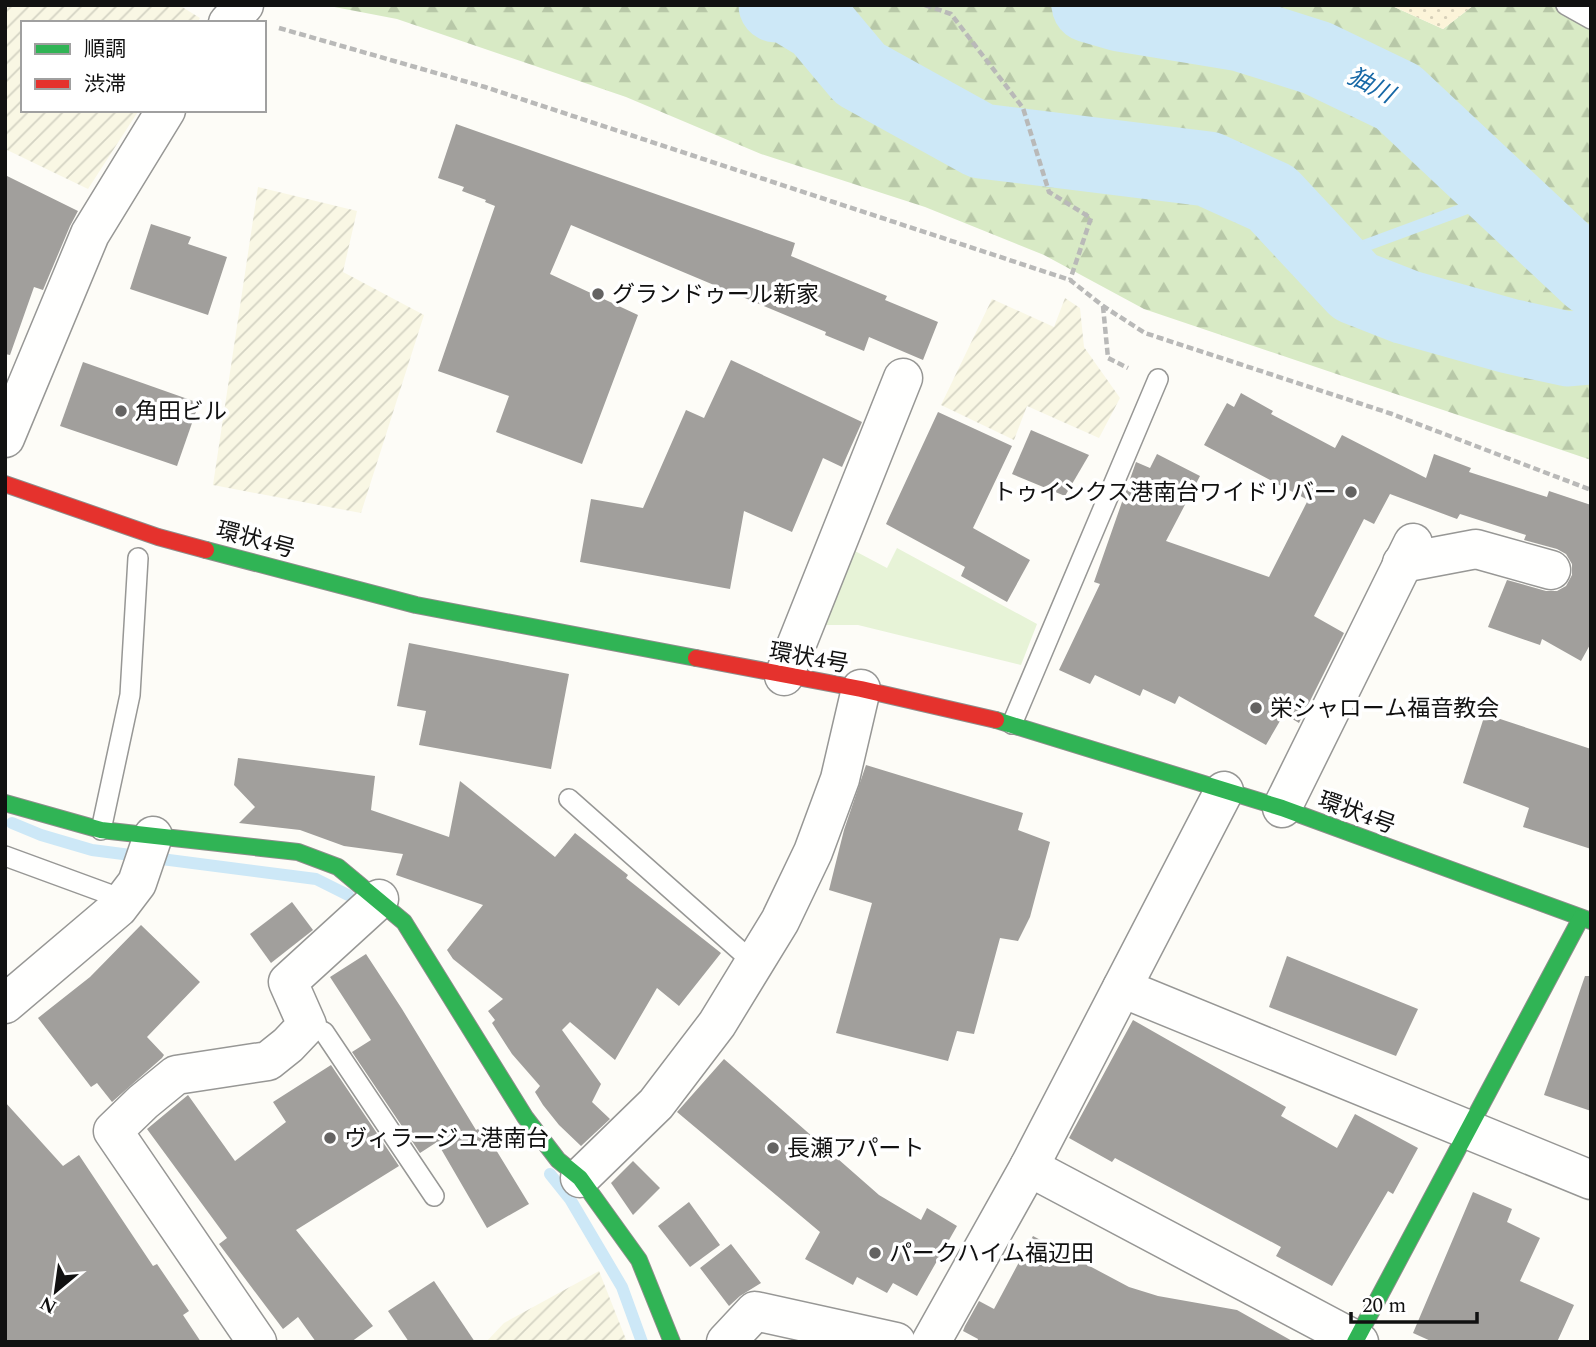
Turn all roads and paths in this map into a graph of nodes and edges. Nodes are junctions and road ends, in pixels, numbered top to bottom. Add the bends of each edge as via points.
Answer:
1 (925, 5) edge
2 (1566, 5) edge
3 (1591, 19) edge
4 (277, 27) dead end
5 (165, 112) edge
6 (1070, 280) junction
7 (1102, 306) junction
8 (1108, 358) dead end
9 (903, 378) dead end
10 (1158, 379) dead end
11 (5, 438) edge
12 (5, 484) edge
13 (1591, 490) edge
14 (138, 558) dead end
15 (1551, 570) dead end
16 (784, 676) junction
17 (861, 690) junction
18 (1013, 724) junction
19 (1224, 791) junction
20 (569, 799) dead end
21 (5, 803) edge
22 (1282, 808) junction
23 (101, 830) junction
24 (152, 839) junction
25 (5, 856) edge
26 (131, 891) junction
27 (372, 905) junction
28 (1586, 920) edge
29 (754, 963) junction
30 (1122, 988) junction
31 (5, 1004) edge
32 (307, 1025) junction
33 (1467, 1132) junction
34 (1028, 1167) junction
35 (580, 1178) junction
36 (1591, 1181) edge
37 (434, 1196) dead end
38 (1357, 1341) edge
39 (257, 1342) edge
40 (672, 1342) edge
41 (726, 1342) edge
42 (896, 1342) edge
43 (931, 1342) edge

1 - 6 path via 951,14 1023,108 1049,192 1091,218
2 - 3 lane
4 - 6 path via 485,87
5 - 11 street via 90,234
6 - 7 path
7 - 8 path
7 - 13 path via 1146,333 1392,414
9 - 16 street
10 - 18 lane
12 - 16 main road, 環状4号 via 158,537 416,605
14 - 23 lane via 130,695
15 - 22 street via 1476,549 1408,553
16 - 17 main road, 環状4号
17 - 18 main road, 環状4号
17 - 29 street via 840,779 813,852
18 - 19 main road, 環状4号
19 - 22 main road, 環状4号
19 - 30 street
20 - 29 lane
21 - 23 main road
22 - 28 main road, 環状4号
23 - 24 main road
24 - 26 street
24 - 27 main road via 298,852 338,867
25 - 26 lane
26 - 31 street via 118,908
27 - 32 street via 288,982
27 - 35 main road via 404,922 525,1117 558,1160
28 - 33 main road
29 - 35 street via 717,1024 656,1104
30 - 33 street
30 - 34 street
32 - 37 lane via 324,1032
32 - 39 street via 268,1061 176,1074 113,1132
33 - 36 street
33 - 38 main road
34 - 38 street
34 - 43 street
35 - 40 main road via 639,1260
41 - 42 street via 755,1311

